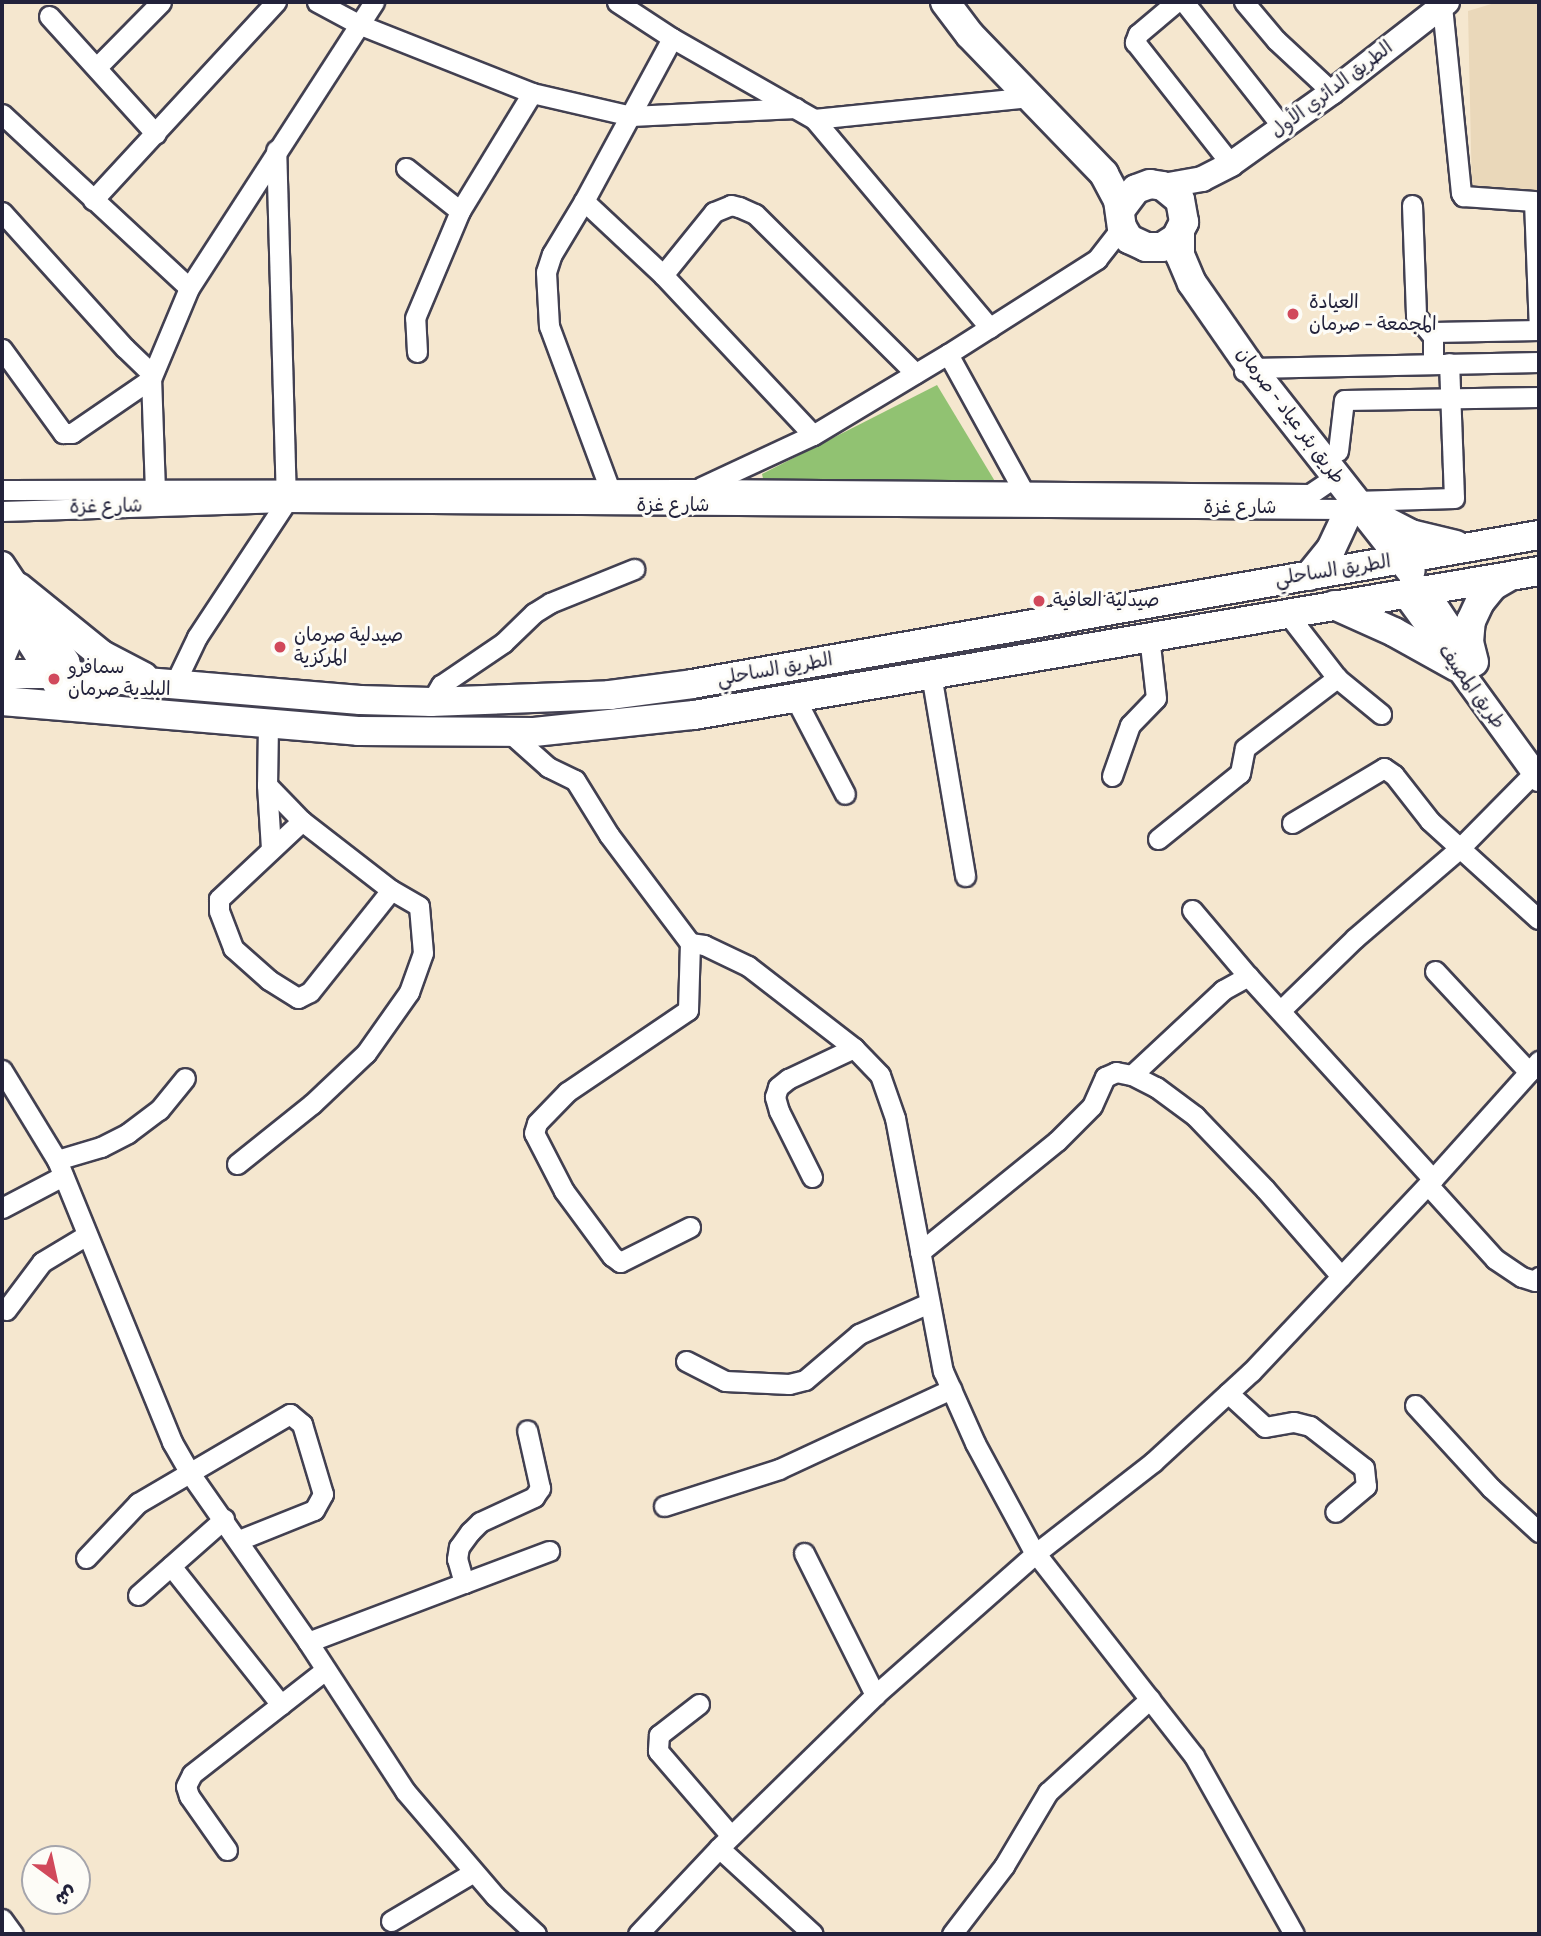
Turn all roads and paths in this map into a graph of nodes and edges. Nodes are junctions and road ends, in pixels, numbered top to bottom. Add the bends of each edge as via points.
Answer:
1 (160, 2) edge
2 (276, 2) edge
3 (317, 2) edge
4 (374, 2) edge
5 (617, 2) edge
6 (945, 2) edge
7 (956, 2) edge
8 (1176, 2) edge
9 (1184, 2) edge
10 (1244, 2) edge
11 (1442, 3) edge
12 (49, 16) dead end
13 (358, 24) junction
14 (672, 38) junction
15 (97, 67) junction
16 (1332, 92) junction
17 (532, 93) junction
18 (1032, 97) junction
19 (797, 108) junction
20 (2, 114) edge
21 (631, 116) junction
22 (814, 119) junction
23 (1283, 128) junction
24 (156, 135) junction
25 (276, 150) junction
26 (406, 168) dead end
27 (1223, 169) junction
28 (1153, 186) junction
29 (93, 200) junction
30 (584, 201) junction
31 (1412, 205) dead end
32 (460, 211) junction
33 (2, 212) edge
34 (1182, 227) junction
35 (1133, 232) junction
36 (663, 275) junction
37 (189, 288) junction
38 (990, 328) junction
39 (1539, 330) edge
40 (1431, 334) junction
41 (2, 349) edge
42 (417, 352) dead end
43 (948, 354) junction
44 (1539, 362) edge
45 (1441, 364) junction
46 (1245, 371) junction
47 (915, 373) junction
48 (151, 376) junction
49 (1539, 397) edge
50 (1450, 399) junction
51 (813, 435) junction
52 (1338, 451) dead end
53 (1325, 484) junction
54 (696, 489) junction
55 (2, 490) edge
56 (610, 490) junction
57 (155, 491) junction
58 (1024, 492) junction
59 (286, 495) junction
60 (685, 506) junction
61 (1349, 508) junction
62 (2, 511) edge
63 (1539, 535) edge
64 (1469, 547) junction
65 (1393, 562) junction
66 (2, 564) edge
67 (634, 569) dead end
68 (1539, 571) edge
69 (1511, 575) junction
70 (1309, 576) junction
71 (1415, 592) junction
72 (11, 600) edge
73 (1334, 605) junction
74 (1286, 612) junction
75 (1149, 636) junction
76 (2, 654) edge
77 (1465, 665) junction
78 (931, 674) junction
79 (62, 676) junction
80 (1337, 678) junction
81 (164, 682) junction
82 (3, 698) edge
83 (795, 698) junction
84 (360, 700) junction
85 (431, 702) junction
86 (69, 705) junction
87 (1381, 714) dead end
88 (268, 724) junction
89 (358, 731) junction
90 (511, 734) junction
91 (1537, 770) edge
92 (1112, 776) dead end
93 (267, 785) junction
94 (845, 794) dead end
95 (302, 821) junction
96 (1292, 822) dead end
97 (1158, 839) dead end
98 (271, 848) junction
99 (1460, 848) junction
100 (965, 876) dead end
101 (391, 890) junction
102 (1192, 910) dead end
103 (1538, 919) edge
104 (690, 943) junction
105 (1435, 971) dead end
106 (1248, 976) junction
107 (1280, 1010) junction
108 (854, 1048) junction
109 (1534, 1066) edge
110 (2, 1070) edge
111 (1132, 1075) junction
112 (185, 1078) dead end
113 (237, 1164) dead end
114 (60, 1168) junction
115 (812, 1177) dead end
116 (1431, 1182) junction
117 (2, 1208) edge
118 (690, 1227) dead end
119 (87, 1236) junction
120 (920, 1252) junction
121 (1341, 1276) junction
122 (1538, 1282) edge
123 (929, 1303) junction
124 (6, 1310) dead end
125 (686, 1361) dead end
126 (951, 1389) junction
127 (1228, 1393) junction
128 (1415, 1405) dead end
129 (527, 1430) dead end
130 (189, 1472) junction
131 (664, 1506) dead end
132 (1335, 1512) dead end
133 (225, 1519) junction
134 (1539, 1532) edge
135 (239, 1540) junction
136 (549, 1551) dead end
137 (804, 1553) dead end
138 (1036, 1554) junction
139 (86, 1558) dead end
140 (171, 1566) junction
141 (464, 1583) junction
142 (138, 1595) dead end
143 (308, 1642) junction
144 (324, 1671) junction
145 (875, 1695) junction
146 (1150, 1699) junction
147 (699, 1704) dead end
148 (281, 1705) junction
149 (725, 1842) junction
150 (227, 1850) dead end
151 (474, 1872) junction
152 (2, 1919) edge
153 (391, 1921) dead end
154 (13, 1934) edge
155 (536, 1934) edge
156 (638, 1934) edge
157 (813, 1934) edge
158 (951, 1934) edge
159 (1294, 1934) edge

1 - 15 street
2 - 24 street
3 - 13 street
4 - 13 street
5 - 14 street
6 - 18 highway, طريق بئر عياد - صرمان via 970,35
7 - 28 highway via 1113,167 1127,179
8 - 27 street via 1138,34 1135,43
9 - 23 street
10 - 16 street via 1276,40
11 - 16 main road, الطريق الدائري الأول
11 - 39 street via 1461,193 1534,201
12 - 15 street
13 - 17 street
13 - 25 street
14 - 19 street
14 - 21 street
15 - 24 street
16 - 23 main road, الطريق الدائري الأول
17 - 21 street
17 - 32 street
18 - 22 street
18 - 35 highway, طريق بئر عياد - صرمان via 1104,174
19 - 21 street
19 - 22 street
20 - 29 street
21 - 30 street
22 - 38 street
23 - 27 main road, الطريق الدائري الأول
24 - 29 street
25 - 37 street
25 - 59 street
26 - 32 street
27 - 28 main road via 1190,182
27 - 34 main road
28 - 34 highway via 1180,200
28 - 35 highway via 1129,194
29 - 37 street
30 - 36 street
30 - 56 street via 552,254 546,272 546,304 556,345
31 - 40 street via 1416,316
32 - 42 street via 415,318
33 - 48 street
34 - 35 highway via 1169,243
34 - 46 highway, طريق بئر عياد - صرمان via 1180,255 1186,275
35 - 38 street
35 - 46 highway, طريق بئر عياد - صرمان
36 - 47 street via 714,212 738,207 755,214
36 - 51 street
37 - 48 street
38 - 43 street
39 - 40 street
40 - 45 street
41 - 48 street via 63,433 72,433
43 - 47 street
43 - 58 street
44 - 45 street
45 - 46 street
45 - 50 street
46 - 53 highway, طريق بئر عياد - صرمان
46 - 61 highway, طريق بئر عياد - صرمان
47 - 51 street
48 - 57 street
49 - 50 street
50 - 52 street via 1344,400
50 - 61 street, شارع غزة via 1454,498
51 - 54 street
53 - 58 street, شارع غزة via 1310,494
53 - 61 highway, طريق بئر عياد - صرمان
54 - 56 street, شارع غزة
54 - 58 street, شارع غزة
54 - 60 street
55 - 57 street, شارع غزة
56 - 59 street, شارع غزة
57 - 59 street, شارع غزة
59 - 60 street, شارع غزة
59 - 62 street, شارع غزة
59 - 81 street
60 - 61 street, شارع غزة
61 - 64 highway via 1411,534
61 - 65 highway, طريق بئر عياد - صرمان
61 - 70 highway via 1331,549
63 - 64 highway, الطريق الساحلي
64 - 65 highway, الطريق الساحلي
65 - 70 highway, الطريق الساحلي
65 - 71 highway, طريق بئر عياد - صرمان
66 - 72 main road
67 - 85 street via 534,613 503,643 441,685
68 - 69 highway, الطريق الساحلي
69 - 71 highway, الطريق الساحلي
69 - 77 highway via 1493,586 1476,612
70 - 85 highway, الطريق الساحلي via 692,684 610,695
71 - 73 highway, الطريق الساحلي
71 - 77 main road, طريق المصيف
72 - 76 highway via 12,630
72 - 79 main road via 66,661
72 - 81 highway via 102,655
73 - 74 highway, الطريق الساحلي
73 - 77 highway
74 - 75 highway, الطريق الساحلي
74 - 80 street
75 - 78 highway, الطريق الساحلي
75 - 92 street via 1156,698 1130,725
77 - 91 main road, طريق المصيف via 1524,740
78 - 83 highway, الطريق الساحلي
78 - 100 street
79 - 81 highway, الطريق الساحلي
79 - 82 highway, الطريق الساحلي
79 - 86 main road
80 - 87 street
80 - 97 street via 1245,748 1240,773
81 - 84 highway, الطريق الساحلي
82 - 86 highway, الطريق الساحلي
83 - 90 highway, الطريق الساحلي via 694,715
83 - 94 street
84 - 85 highway, الطريق الساحلي
84 - 89 highway
86 - 88 highway, الطريق الساحلي
88 - 89 highway, الطريق الساحلي
88 - 93 street
89 - 90 highway, الطريق الساحلي
90 - 104 street via 548,767 575,780 609,835
91 - 99 street
93 - 95 street
93 - 98 street
95 - 98 street
95 - 101 street
96 - 99 street via 1384,768
98 - 101 street via 228,889 218,905 233,948 269,981 298,998 310,992
99 - 103 street
99 - 107 street
101 - 113 street via 419,906 423,927 423,953 409,992 366,1053
102 - 106 street
104 - 108 street via 748,966
104 - 118 street via 688,1010 567,1092 537,1123 534,1133 564,1191 620,1262
105 - 109 street
106 - 107 street
106 - 111 street via 1223,989
107 - 116 street
108 - 115 street via 778,1087 779,1111
108 - 120 street via 880,1075 891,1099
109 - 116 street
110 - 114 street
111 - 120 street via 1116,1072 1105,1077 1092,1106 1057,1141
111 - 121 street via 1195,1116
112 - 114 street via 159,1110 128,1133
114 - 117 street
114 - 119 street
116 - 121 street
116 - 122 street via 1495,1259
119 - 124 street via 41,1262
119 - 130 street via 172,1443
120 - 123 street
121 - 127 street
123 - 125 street via 859,1334 797,1382 725,1381
123 - 126 street
126 - 131 street via 779,1469
126 - 138 street
127 - 132 street via 1265,1427 1294,1422 1310,1426 1364,1468 1366,1486
127 - 138 street via 1153,1462
128 - 134 street via 1491,1488
129 - 141 street via 540,1488 534,1497 480,1522 470,1532 457,1559
130 - 133 street
130 - 135 street via 290,1414 302,1424 323,1494 314,1510
130 - 139 street via 138,1503
133 - 135 street
133 - 140 street
135 - 143 street
136 - 141 street
137 - 145 street
138 - 145 street
138 - 146 street
140 - 142 street
140 - 148 street
141 - 143 street
143 - 144 street
144 - 148 street
144 - 151 street via 405,1791
145 - 149 street
146 - 158 street via 1048,1792 1004,1866
146 - 159 street via 1194,1756
147 - 149 street via 659,1735 658,1751
148 - 150 street via 192,1774 186,1786
149 - 156 street
149 - 157 street
151 - 153 street
151 - 155 street via 510,1913
152 - 154 street

